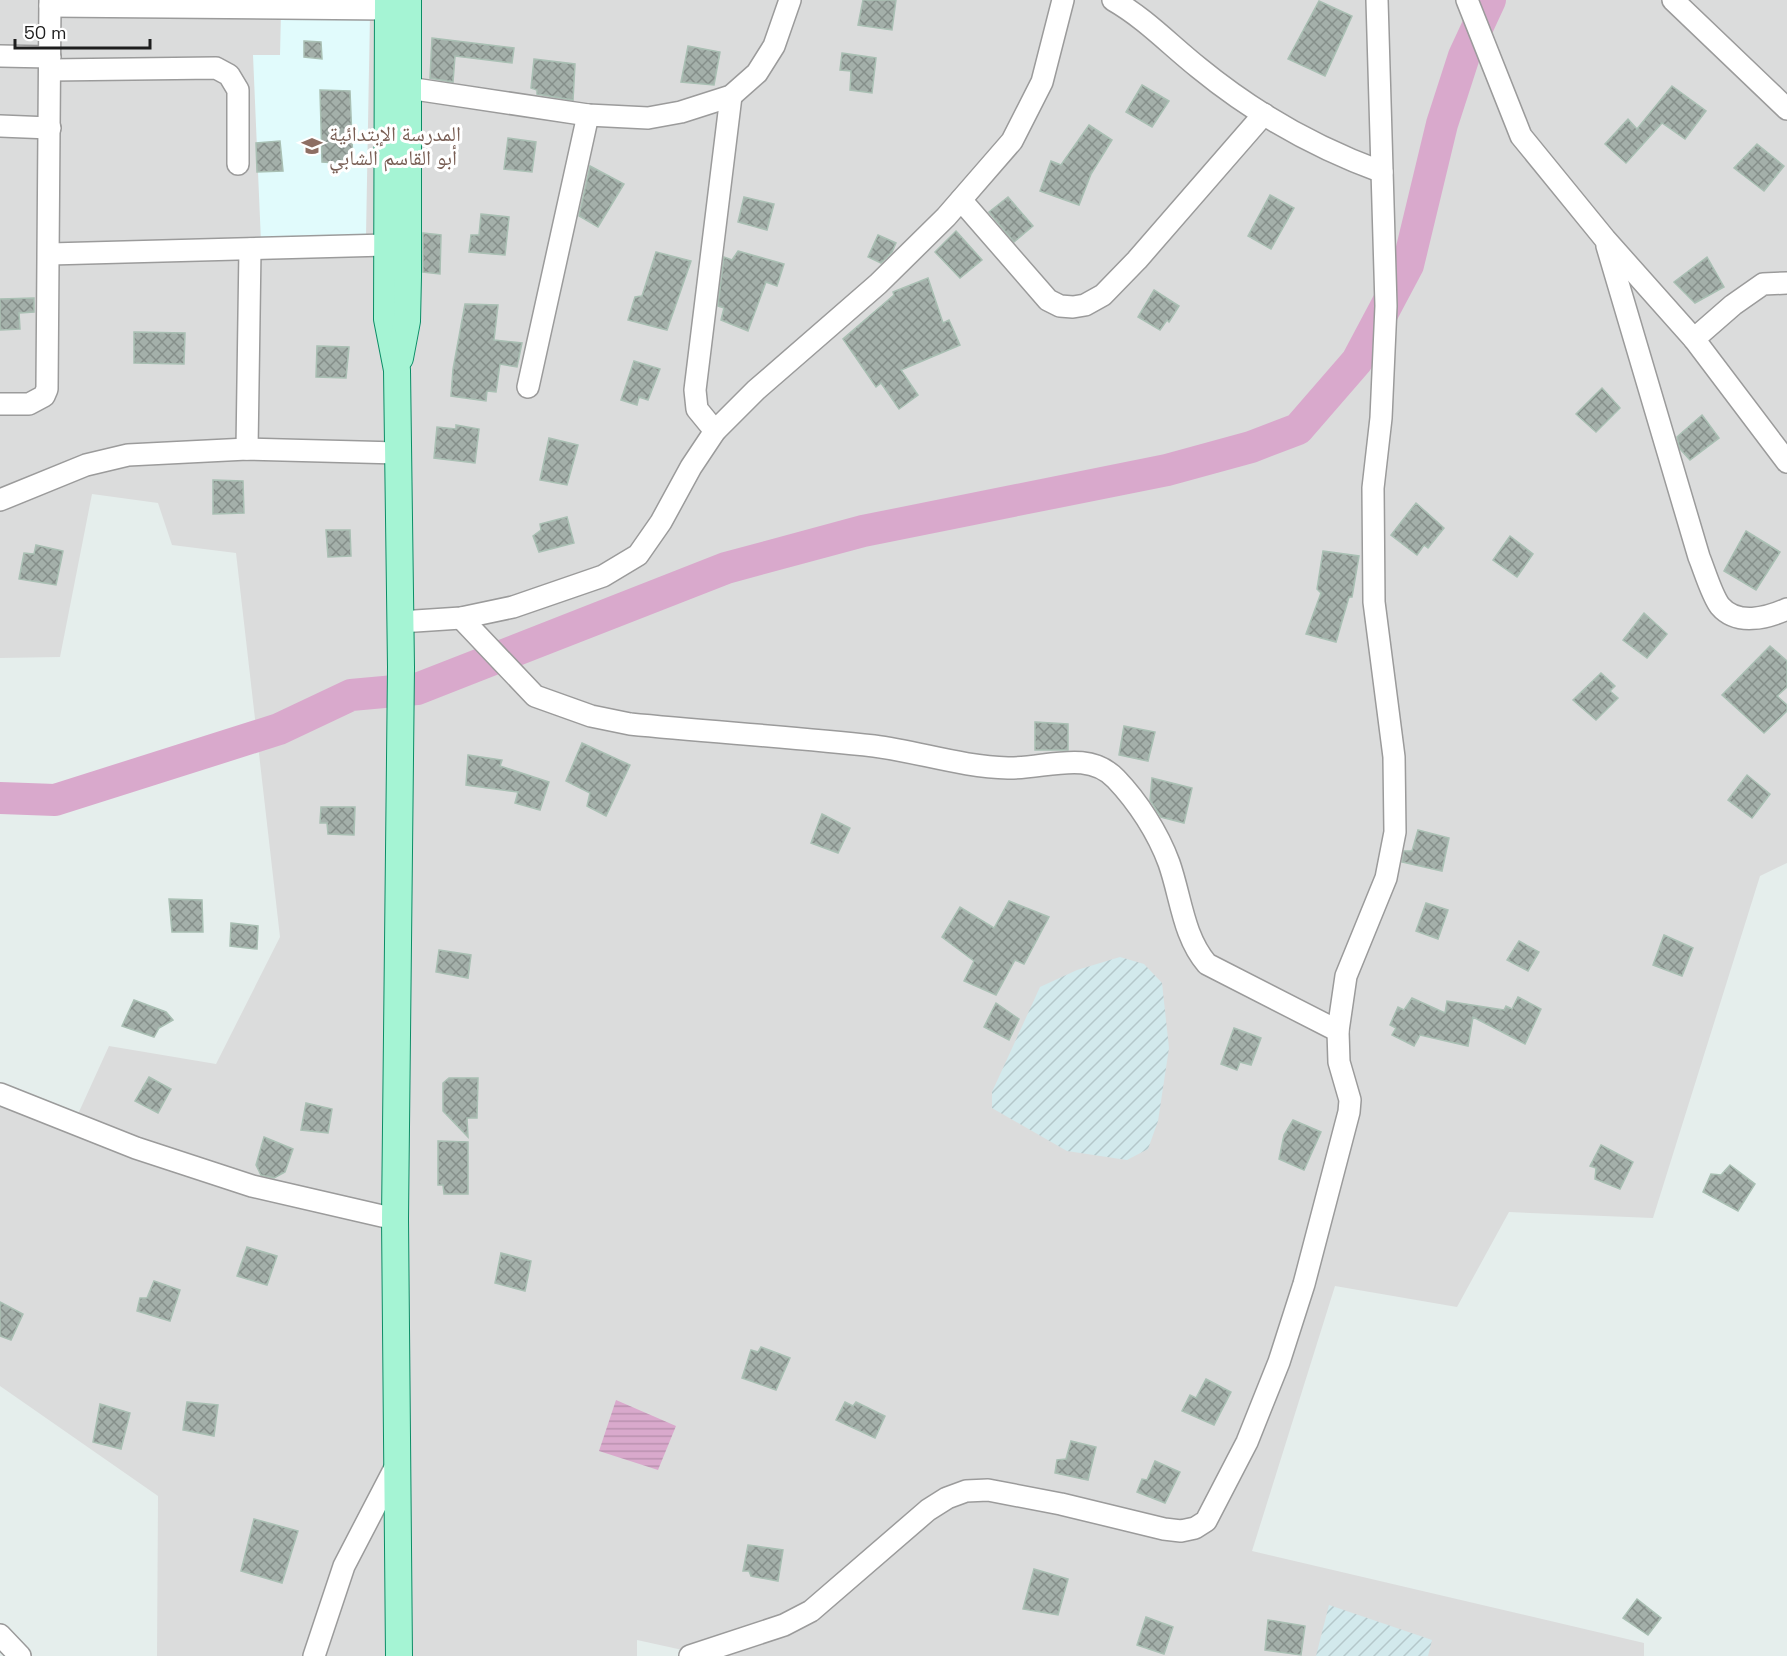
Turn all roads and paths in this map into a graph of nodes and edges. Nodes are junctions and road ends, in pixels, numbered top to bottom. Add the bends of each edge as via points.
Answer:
1 (790, 0) edge
2 (1063, 0) edge
3 (1113, 0) edge
4 (1377, 0) edge
5 (1467, 0) edge
6 (1673, 0) edge
7 (50, 3) edge
8 (119, 3) edge
9 (395, 3) edge
10 (0, 56) edge
11 (50, 63) junction
12 (408, 88) junction
13 (731, 96) junction
14 (1787, 109) edge
15 (1264, 114) junction
16 (588, 115) junction
17 (0, 126) edge
18 (51, 128) junction
19 (238, 164) dead end
20 (1382, 172) junction
21 (961, 200) junction
22 (1605, 239) junction
23 (386, 245) junction
24 (250, 249) junction
25 (50, 254) junction
26 (1787, 284) edge
27 (1694, 339) junction
28 (397, 370) junction
29 (528, 387) dead end
30 (0, 404) edge
31 (716, 431) junction
32 (247, 449) junction
33 (398, 453) junction
34 (1787, 462) edge
35 (0, 500) edge
36 (1787, 609) edge
37 (461, 618) junction
38 (400, 622) junction
39 (1338, 1031) junction
40 (0, 1094) edge
41 (395, 1219) junction
42 (398, 1463) junction
43 (0, 1635) edge
44 (20, 1656) edge
45 (314, 1656) edge
46 (399, 1656) edge
47 (690, 1656) edge

1 - 13 street via 774,46 757,73
2 - 21 street via 1042,82 1012,141
3 - 15 street via 1134,12 1200,69
4 - 20 street
5 - 22 street via 1521,136
6 - 14 street
7 - 8 street
7 - 11 street
8 - 9 street
9 - 12 main road
9 - 23 main road
10 - 11 street
11 - 18 street
11 - 19 street via 216,68 229,75 238,90
12 - 16 street
12 - 28 main road via 407,321
13 - 16 street via 648,118
13 - 31 street via 695,390 697,409
15 - 20 street via 1307,141
15 - 21 street via 1137,260 1103,295 1085,305 1060,306 1048,300
16 - 29 street
17 - 18 street
18 - 25 street
20 - 39 street via 1386,306 1373,489 1374,602 1394,757 1395,832 1386,878 1347,976
21 - 31 street via 878,284 756,390
22 - 27 street
22 - 36 street via 1699,557 1720,606 1737,617 1760,619
23 - 24 street
23 - 28 main road via 387,319
24 - 25 street
24 - 32 street
25 - 30 street via 47,389 44,396 28,404
26 - 27 street via 1763,284
27 - 34 street
28 - 33 main road
31 - 37 street via 638,555 603,576 513,607
32 - 33 street
32 - 35 street via 128,455 86,465
33 - 38 main road
37 - 38 street
37 - 39 street via 535,696 591,716 652,726 876,747 996,768 1023,769 1081,761 1100,766 1116,778 1157,836 1196,952 1207,964
38 - 41 main road
39 - 47 street via 1349,1112 1307,1274 1255,1422 1206,1521 1182,1531 1164,1529 1027,1497 988,1490 966,1491 928,1510 810,1611 784,1626
40 - 41 street via 136,1148 252,1186
41 - 42 main road
42 - 45 street via 344,1566
42 - 46 main road
43 - 44 street

